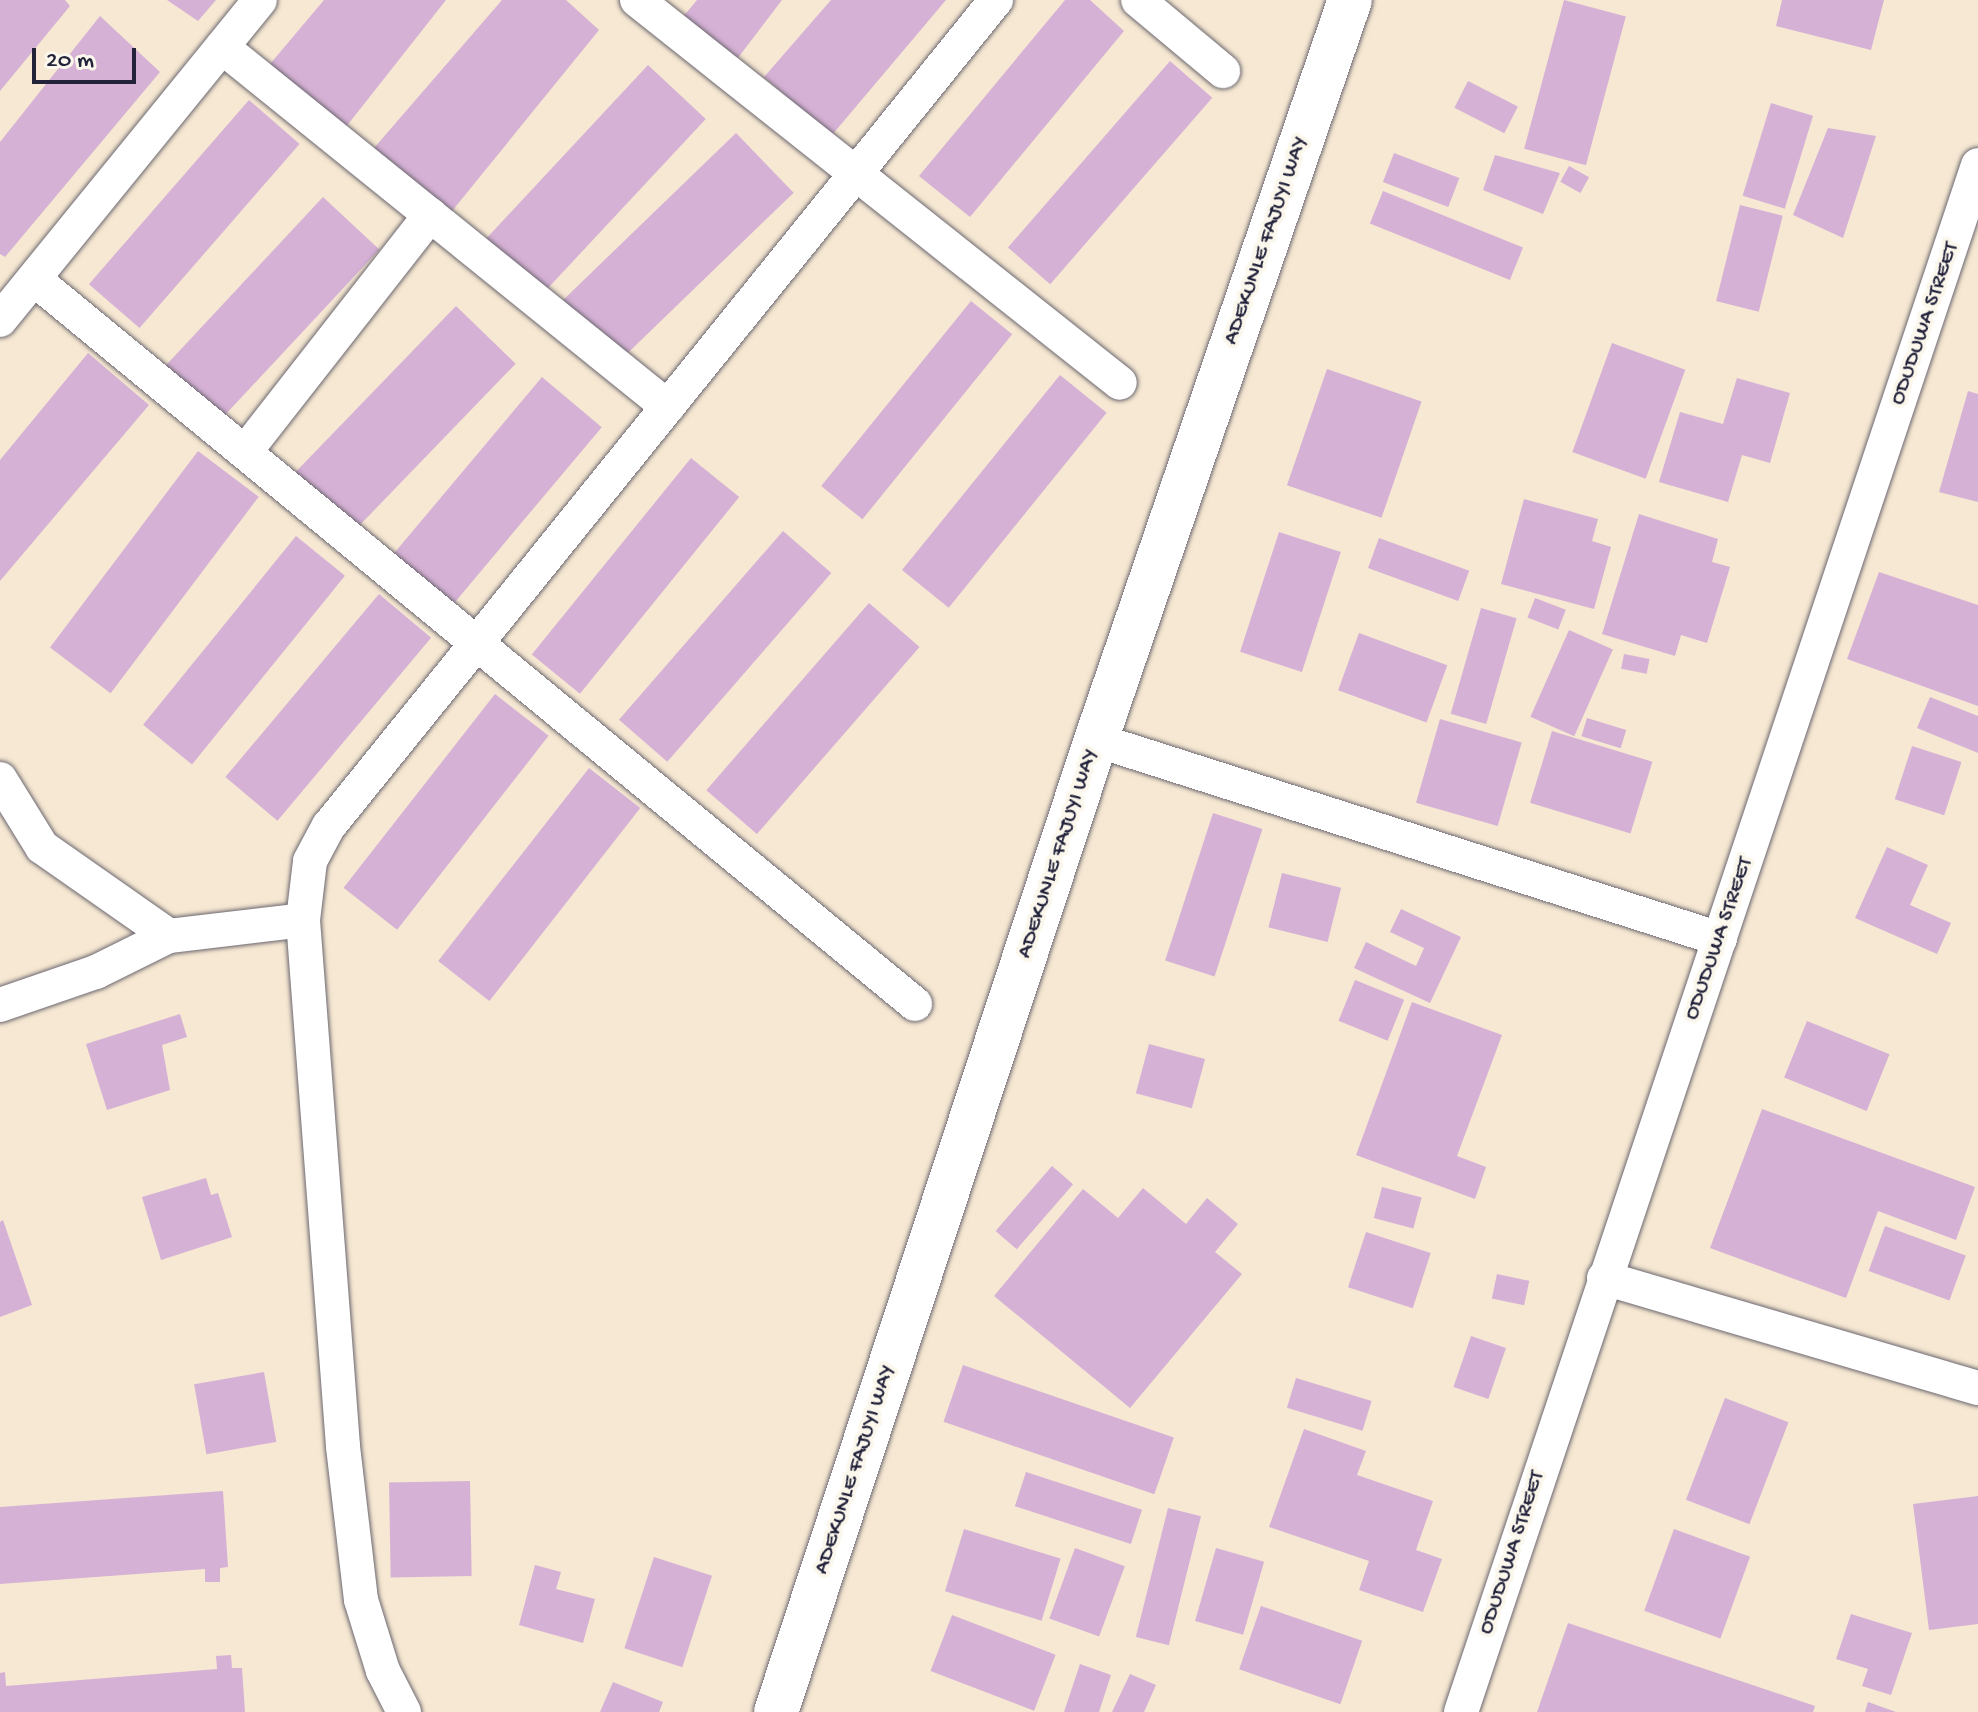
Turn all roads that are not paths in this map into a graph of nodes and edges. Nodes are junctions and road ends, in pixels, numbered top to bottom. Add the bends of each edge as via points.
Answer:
1 (260, 0) edge
2 (637, 0) edge
3 (996, 0) edge
4 (1138, 0) edge
5 (1350, 0) edge
6 (222, 47) junction
7 (1223, 71) dead end
8 (1978, 165) edge
9 (854, 176) junction
10 (430, 215) junction
11 (34, 279) junction
12 (0, 320) edge
13 (1120, 383) dead end
14 (668, 407) junction
15 (245, 452) junction
16 (477, 644) junction
17 (1096, 740) junction
18 (0, 779) edge
19 (303, 920) junction
20 (169, 936) junction
21 (1720, 939) junction
22 (915, 1004) dead end
23 (0, 1005) edge
24 (1604, 1278) junction
25 (1978, 1388) edge
26 (404, 1712) edge
27 (776, 1712) edge
28 (1461, 1712) edge

1 - 6 street
2 - 9 street
3 - 9 street
4 - 7 street
5 - 17 street, ADEKUNLE FAJUYI WAY
6 - 10 street
6 - 11 street
8 - 21 street, ODUDUWA STREET
9 - 13 street
9 - 14 street
10 - 14 street
10 - 15 street
11 - 12 street
11 - 15 street
14 - 16 street
15 - 16 street
16 - 19 street via 329,826 310,861
16 - 22 street
17 - 21 street
17 - 27 street, ADEKUNLE FAJUYI WAY
18 - 20 street via 42,847
19 - 20 street
19 - 26 street via 343,1446 361,1600 383,1671
20 - 23 street via 96,972
21 - 24 street, ODUDUWA STREET
24 - 25 street
24 - 28 street, ODUDUWA STREET

